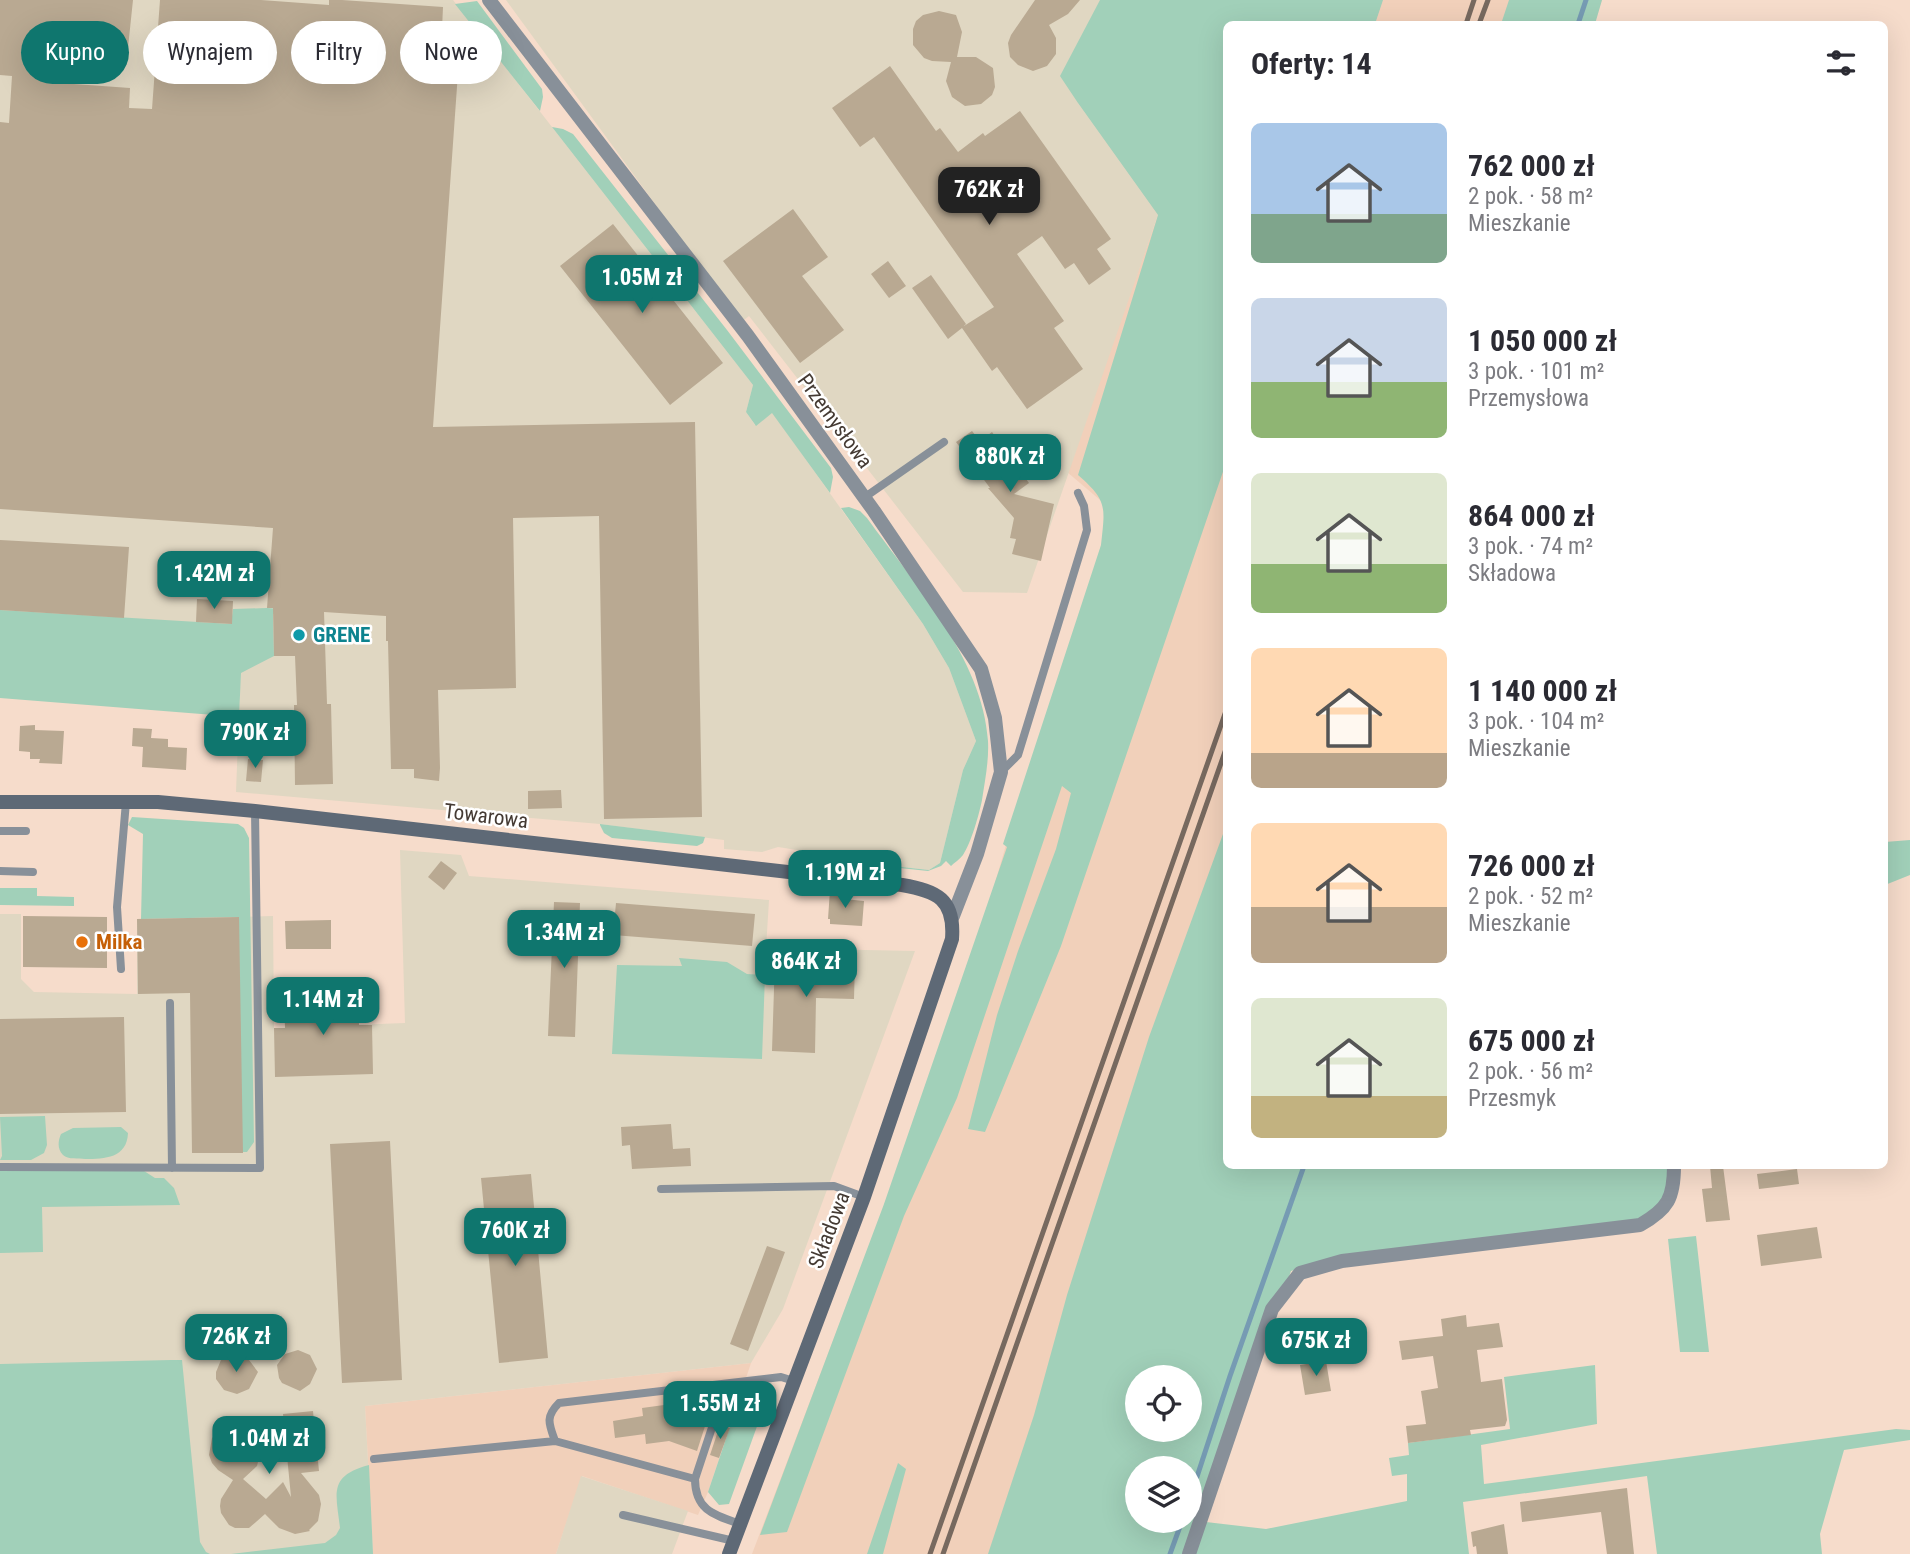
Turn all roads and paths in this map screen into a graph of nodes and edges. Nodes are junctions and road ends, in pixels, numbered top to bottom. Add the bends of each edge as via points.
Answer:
1 (489, 0) edge
2 (944, 442) dead end
3 (1078, 494) dead end
4 (864, 497) junction
5 (1001, 772) junction
6 (0, 802) edge
7 (126, 802) junction
8 (255, 811) junction
9 (0, 831) edge
10 (26, 831) dead end
11 (0, 871) edge
12 (33, 872) dead end
13 (953, 916) junction
14 (121, 969) dead end
15 (170, 1003) dead end
16 (0, 1167) edge
17 (172, 1168) junction
18 (1674, 1169) edge
19 (662, 1189) dead end
20 (864, 1197) junction
21 (794, 1381) junction
22 (726, 1385) junction
23 (555, 1441) junction
24 (374, 1459) dead end
25 (695, 1479) junction
26 (623, 1515) dead end
27 (740, 1524) junction
28 (732, 1548) edge
29 (1189, 1554) edge

1 - 4 street, Przemysłowa via 748,336
2 - 4 lane
3 - 5 lane via 1087,530 1018,755
4 - 5 street, Przemysłowa via 981,669 995,718
5 - 13 street, Przemysłowa
6 - 7 street, Towarowa
7 - 8 street, Towarowa
7 - 14 lane via 117,907
8 - 13 street, Towarowa via 902,885 925,889 942,899
8 - 17 lane via 260,1168
9 - 10 lane
11 - 12 lane
13 - 20 street, Składowa via 952,939
15 - 17 lane
16 - 17 lane
18 - 29 street via 1674,1191 1659,1214 1640,1225 1342,1261 1300,1273 1272,1309
19 - 20 lane via 834,1186
20 - 21 street, Składowa
21 - 22 lane via 781,1377
21 - 27 street, Składowa
22 - 23 lane via 559,1403 550,1412
22 - 25 lane
23 - 24 lane
23 - 25 lane
25 - 27 lane via 695,1494 702,1504 714,1515
26 - 28 lane
27 - 28 street, Składowa

